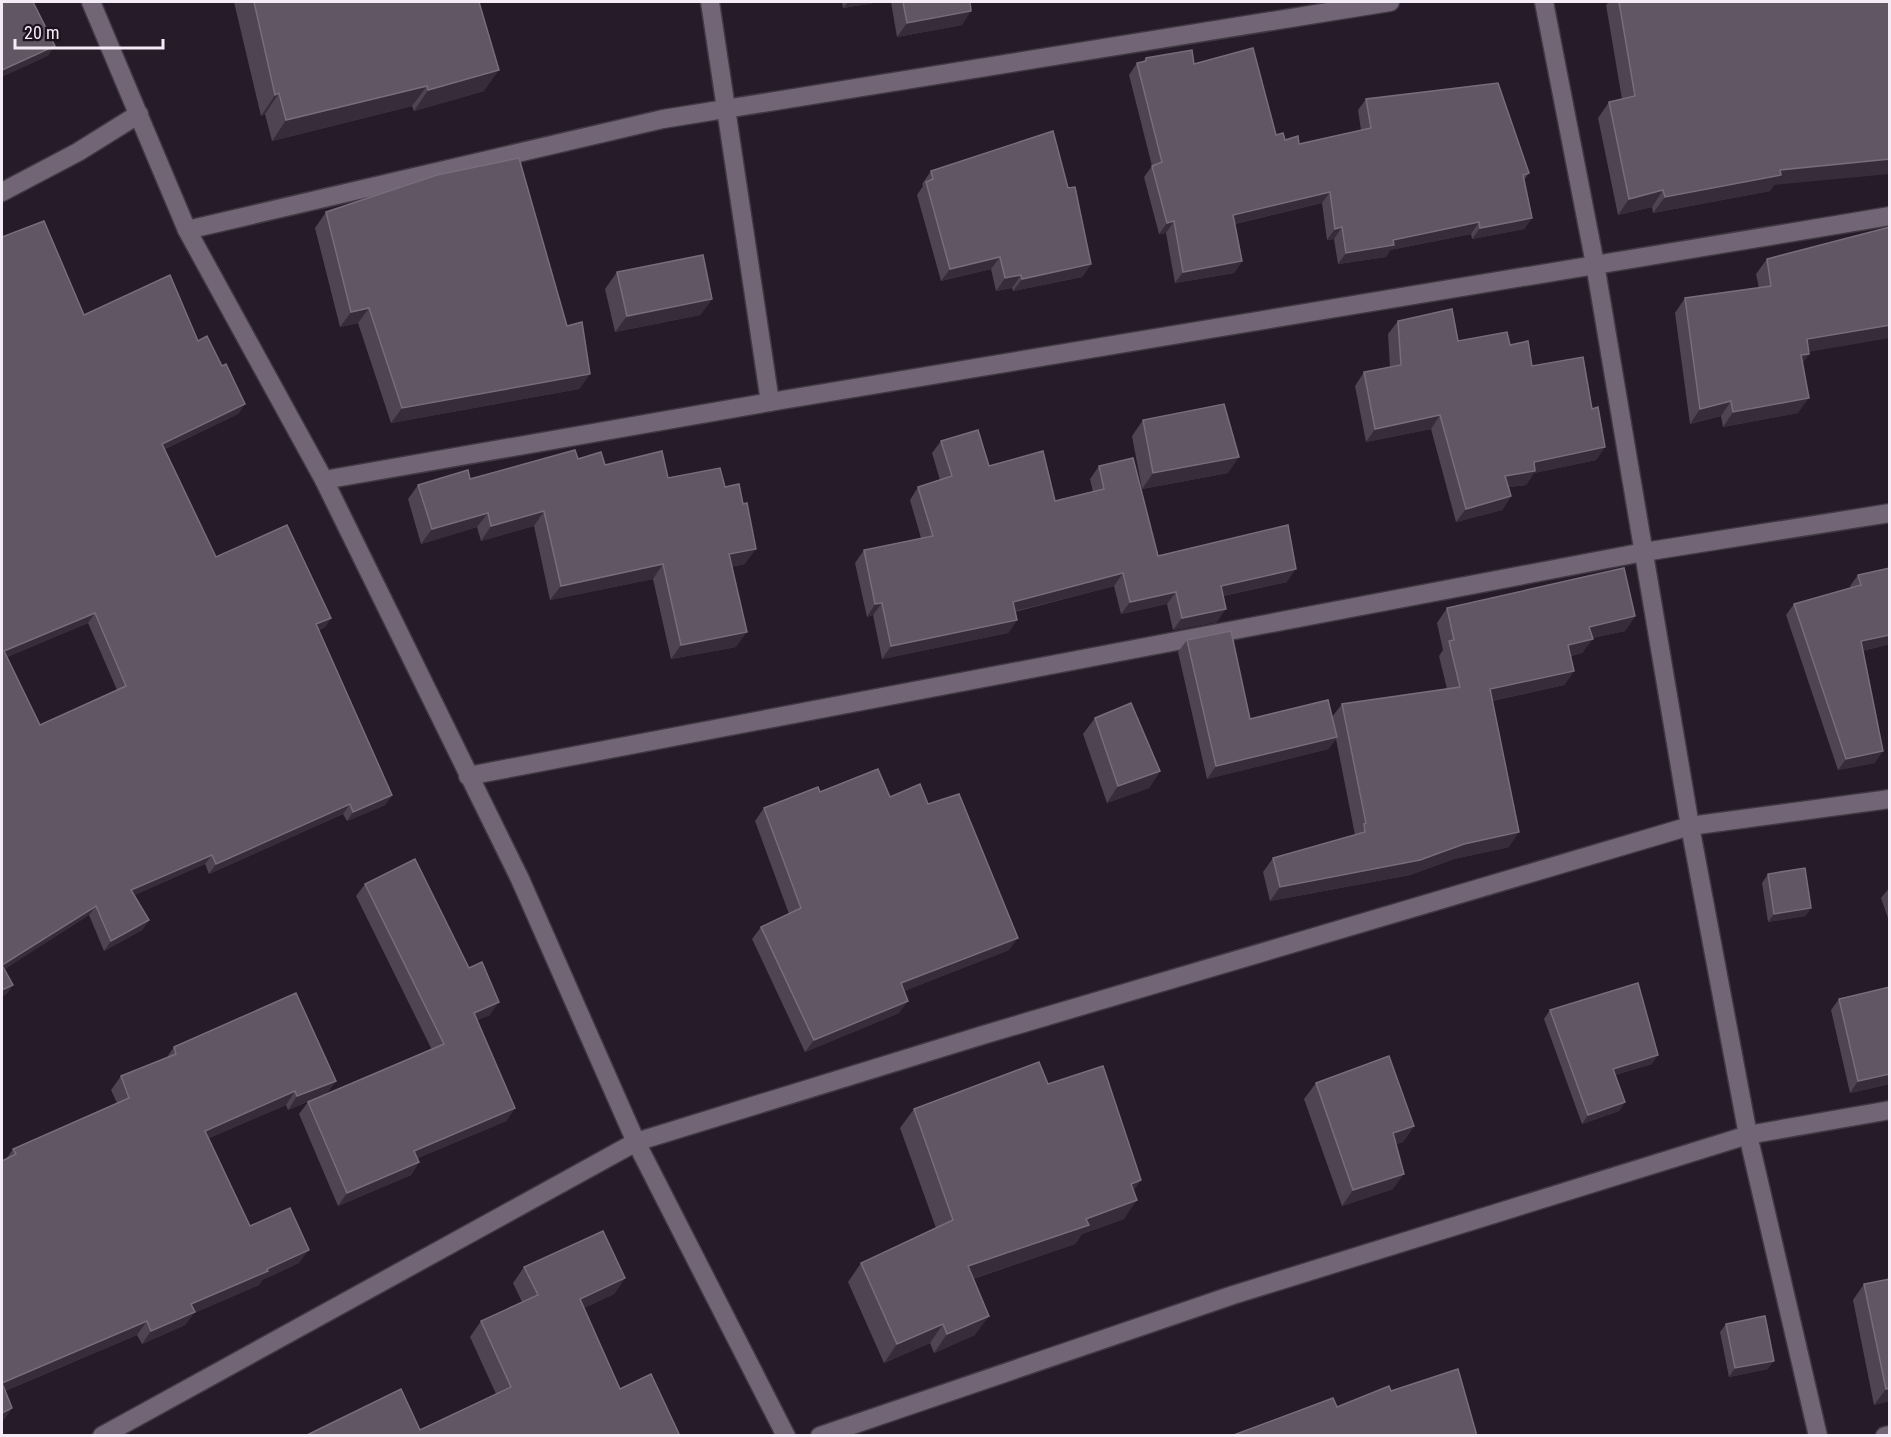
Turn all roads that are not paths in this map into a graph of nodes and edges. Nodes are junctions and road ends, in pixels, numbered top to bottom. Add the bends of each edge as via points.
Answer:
1 (91, 2) edge
2 (710, 2) edge
3 (1390, 2) edge
4 (1544, 2) edge
5 (724, 110) junction
6 (139, 114) junction
7 (2, 192) edge
8 (1890, 216) edge
9 (188, 230) junction
10 (1595, 264) junction
11 (770, 402) junction
12 (324, 480) junction
13 (1890, 513) edge
14 (1644, 552) junction
15 (468, 776) junction
16 (1890, 798) edge
17 (1690, 826) junction
18 (1890, 1110) edge
19 (1748, 1135) junction
20 (636, 1142) junction
21 (102, 1436) edge
22 (786, 1436) edge
23 (820, 1436) edge
24 (1818, 1436) edge

1 - 6 street
2 - 5 street
3 - 5 street
4 - 10 street
5 - 9 street via 663,119
5 - 11 street
6 - 7 street
6 - 9 street
8 - 10 street
9 - 12 street
10 - 11 street
10 - 14 street
11 - 12 street
12 - 15 street
13 - 14 street
14 - 15 street
14 - 17 street
15 - 20 street via 520,879
16 - 17 street
17 - 19 street
17 - 20 street
18 - 19 street
19 - 23 street via 1233,1295
19 - 24 street
20 - 21 street
20 - 22 street

